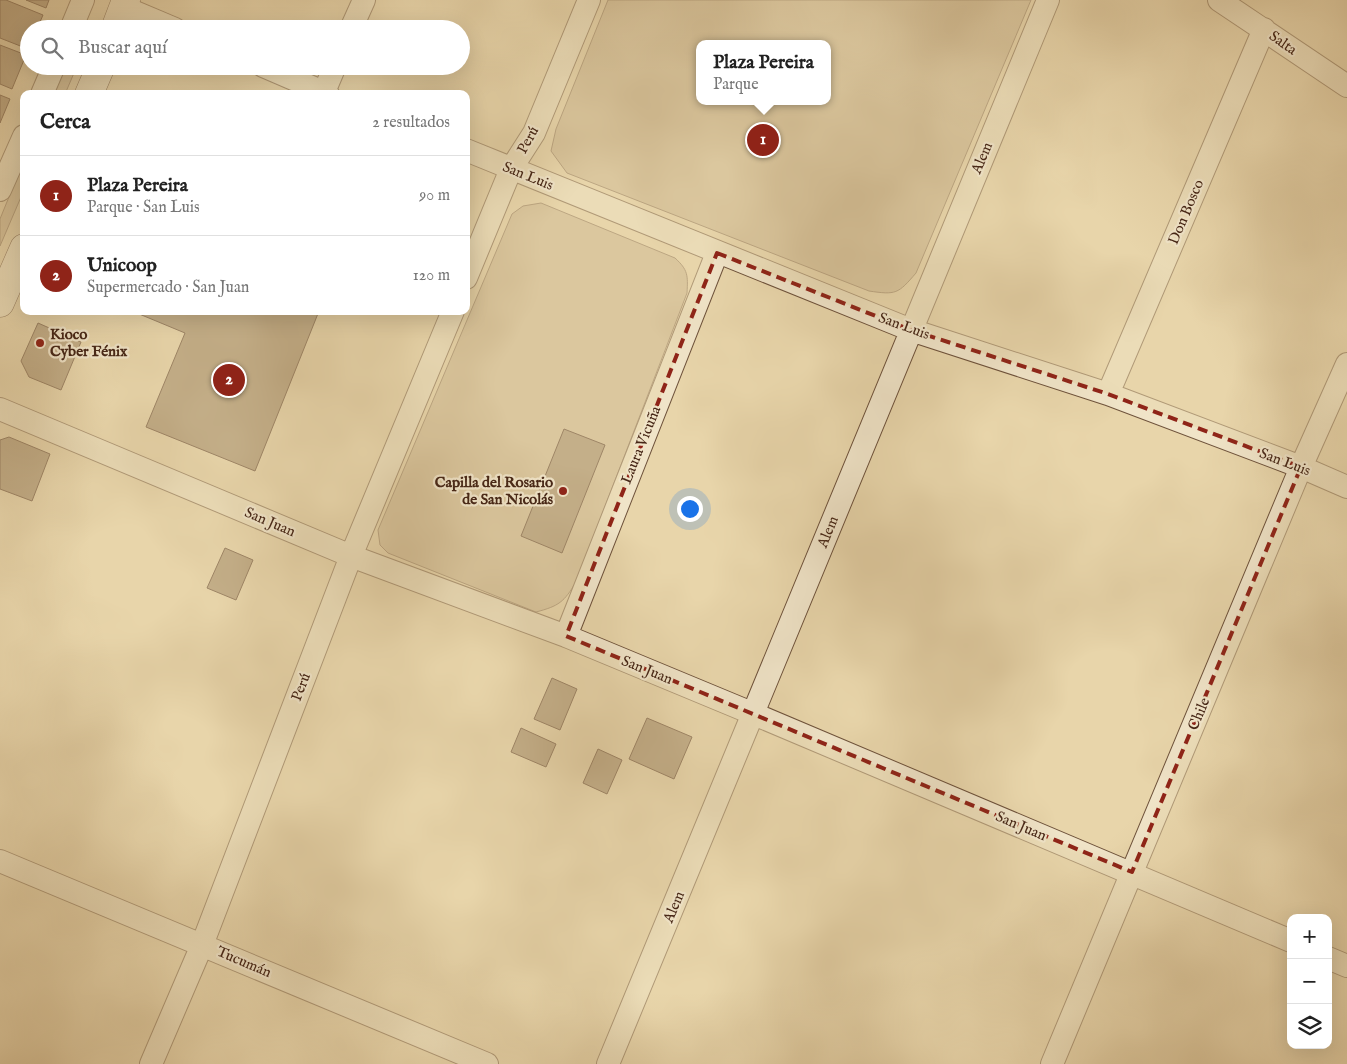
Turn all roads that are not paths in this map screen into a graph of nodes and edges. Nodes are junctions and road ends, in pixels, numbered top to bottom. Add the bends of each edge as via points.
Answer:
1 (83, 0) edge
2 (364, 0) edge
3 (589, 0) edge
4 (1048, 0) edge
5 (1219, 0) edge
6 (122, 12) edge
7 (75, 20) edge
8 (147, 20) edge
9 (355, 20) edge
10 (1264, 29) junction
11 (50, 75) edge
12 (96, 75) edge
13 (284, 75) edge
14 (332, 75) edge
15 (1347, 86) edge
16 (44, 90) edge
17 (91, 90) edge
18 (319, 90) edge
19 (327, 90) edge
20 (20, 145) edge
21 (470, 152) edge
22 (512, 169) junction
23 (0, 190) edge
24 (718, 253) junction
25 (20, 257) edge
26 (470, 269) edge
27 (0, 303) edge
28 (450, 315) edge
29 (911, 330) junction
30 (1347, 364) edge
31 (1108, 394) junction
32 (0, 409) edge
33 (1302, 467) junction
34 (1347, 487) edge
35 (351, 556) junction
36 (566, 636) junction
37 (754, 714) junction
38 (0, 861) edge
39 (1132, 872) junction
40 (1287, 939) edge
41 (202, 945) junction
42 (1330, 959) edge
43 (1347, 966) edge
44 (151, 1064) edge
45 (487, 1064) edge
46 (608, 1064) edge
47 (1052, 1064) edge

1 - 7 street
2 - 9 street
3 - 22 street, Perú via 534,133
4 - 29 street, Alem
5 - 10 street, Salta
6 - 8 street
10 - 15 street, Salta
10 - 31 street, Don Bosco
11 - 16 street
12 - 17 main road
13 - 18 street
14 - 19 street
20 - 23 street
21 - 22 street, San Luis
22 - 24 street, San Luis
22 - 26 street, Perú
24 - 29 street, San Luis
24 - 36 street, Laura Vicuña
25 - 27 main road
28 - 35 street, Perú
29 - 31 street, San Luis
29 - 37 street, Alem
30 - 33 street, Chile
31 - 33 street, San Luis
32 - 35 street, San Juan
33 - 34 street, San Luis
33 - 39 street, Chile
35 - 36 street, San Juan
35 - 41 street, Perú
36 - 37 street, San Juan
37 - 39 street, San Juan
37 - 46 street, Alem
38 - 41 street, Tucumán
39 - 40 street, San Juan
39 - 47 street, Chile
41 - 44 street, Perú
41 - 45 street, Tucumán
42 - 43 street

